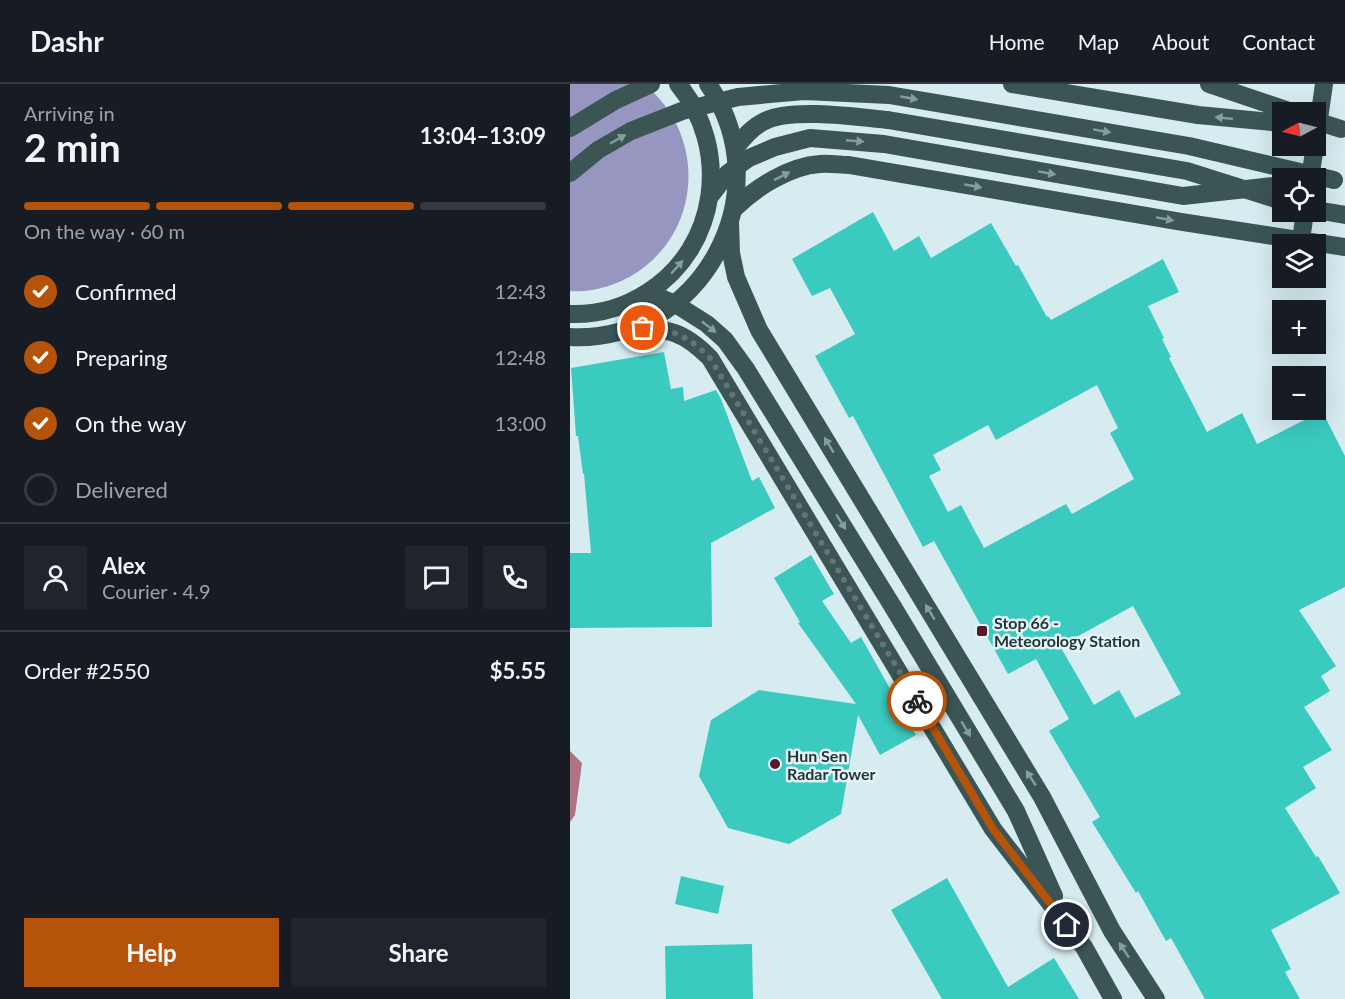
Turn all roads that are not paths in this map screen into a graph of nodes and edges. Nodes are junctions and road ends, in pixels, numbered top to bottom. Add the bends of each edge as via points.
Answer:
1 (651, 84) edge
2 (678, 84) edge
3 (708, 84) edge
4 (1012, 84) edge
5 (1209, 84) edge
6 (1324, 84) edge
7 (1321, 102) edge
8 (1272, 105) edge
9 (1272, 122) edge
10 (1326, 124) edge
11 (570, 128) edge
12 (1326, 128) edge
13 (1343, 130) edge
14 (735, 148) junction
15 (570, 173) edge
16 (1340, 180) edge
17 (1272, 186) edge
18 (711, 195) junction
19 (1272, 198) edge
20 (1326, 212) edge
21 (1345, 215) edge
22 (732, 216) junction
23 (1272, 236) edge
24 (1326, 244) edge
25 (1345, 247) edge
26 (637, 299) junction
27 (570, 314) edge
28 (630, 328) junction
29 (574, 339) edge
30 (1067, 925) junction
31 (1113, 999) edge
32 (1156, 999) edge

1 - 11 highway
2 - 18 highway, bridge via 691,102 707,139
3 - 14 highway via 724,113
9 -> 4 highway via 1198,115
5 - 8 highway
6 - 7 highway
10 - 13 highway, bridge
12 - 13 highway, bridge
14 - 19 highway via 767,120 787,115 879,119 1187,171
14 - 22 highway via 738,168
15 -> 16 highway, bridge via 598,150 631,131 682,111 738,97 804,91 889,95 1189,146
18 -> 17 highway, bridge via 728,173 749,158 810,138 884,144 1183,196
26 -> 18 highway via 684,260 701,229
20 - 21 highway
22 -> 23 highway via 750,193 786,173 819,164
22 - 28 highway via 721,248 698,281 655,316
32 -> 22 highway via 1112,931 1042,797 759,330 736,277 731,253
24 - 25 highway
26 - 27 highway via 600,312
26 -> 30 highway, bridge via 661,298 677,305 725,340 746,369 1016,811
28 - 29 highway
28 - 30 highway via 676,333 693,341 710,358 993,829
30 - 31 highway

